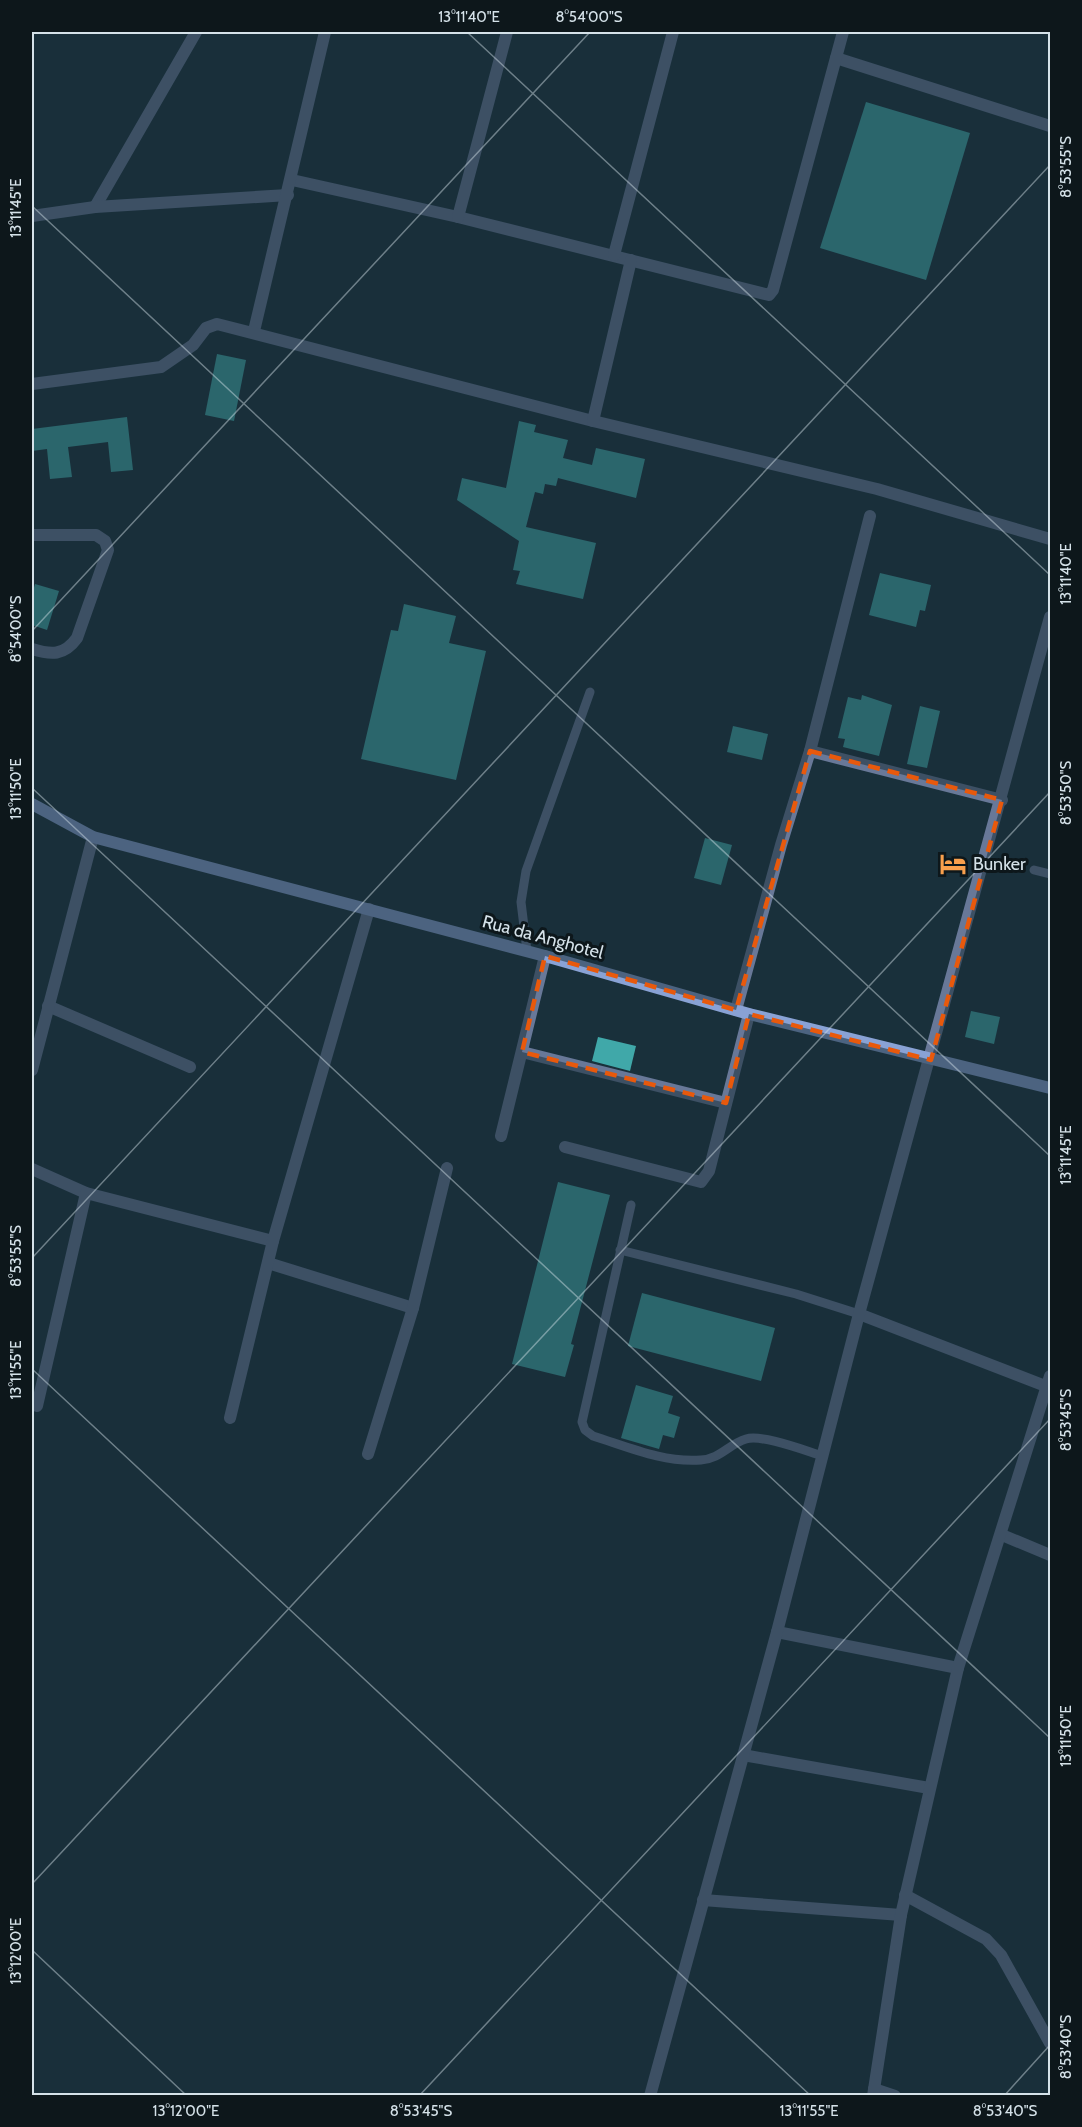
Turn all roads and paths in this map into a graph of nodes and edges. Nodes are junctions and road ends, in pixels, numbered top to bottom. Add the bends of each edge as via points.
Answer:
1 (325, 32) edge
2 (507, 32) edge
3 (673, 32) edge
4 (843, 32) edge
5 (192, 33) edge
6 (836, 58) junction
7 (1050, 126) edge
8 (292, 180) junction
9 (288, 195) junction
10 (95, 207) junction
11 (32, 216) edge
12 (459, 217) junction
13 (614, 255) junction
14 (631, 260) junction
15 (254, 332) junction
16 (32, 384) edge
17 (593, 421) junction
18 (870, 516) dead end
19 (32, 535) edge
20 (1050, 539) edge
21 (1050, 617) edge
22 (32, 649) edge
23 (590, 692) dead end
24 (810, 750) junction
25 (1002, 800) junction
26 (32, 804) edge
27 (93, 837) junction
28 (1034, 870) dead end
29 (1050, 874) edge
30 (369, 909) junction
31 (526, 951) junction
32 (545, 956) junction
33 (48, 1006) junction
34 (736, 1010) junction
35 (749, 1014) junction
36 (522, 1052) junction
37 (930, 1060) junction
38 (190, 1067) dead end
39 (32, 1070) edge
40 (1050, 1088) edge
41 (726, 1103) junction
42 (501, 1136) dead end
43 (565, 1147) dead end
44 (447, 1168) dead end
45 (32, 1169) edge
46 (86, 1193) junction
47 (631, 1205) dead end
48 (273, 1241) junction
49 (620, 1250) junction
50 (268, 1263) junction
51 (413, 1308) junction
52 (859, 1314) junction
53 (1049, 1382) edge
54 (37, 1406) dead end
55 (230, 1418) dead end
56 (368, 1454) dead end
57 (823, 1456) junction
58 (1002, 1535) junction
59 (1050, 1555) edge
60 (777, 1632) junction
61 (958, 1668) junction
62 (743, 1755) junction
63 (929, 1788) junction
64 (905, 1895) junction
65 (703, 1900) junction
66 (901, 1915) junction
67 (1050, 2043) edge
68 (873, 2092) edge
69 (650, 2096) edge
70 (895, 2096) edge

1 - 8 street
2 - 12 street
3 - 13 street
4 - 6 street
5 - 10 street
6 - 7 street
6 - 14 street via 771,294
8 - 9 street
8 - 12 street
9 - 10 street
9 - 15 street
10 - 11 street
12 - 13 street
13 - 14 street
14 - 17 street
15 - 16 street via 217,324 206,328 193,345 161,368
15 - 17 street
17 - 20 street via 878,489
18 - 24 street
19 - 22 street via 96,535 105,541 108,550 77,638 58,654
21 - 25 street
23 - 31 lane via 526,871 521,902
24 - 25 street
24 - 34 street
25 - 37 street
26 - 27 main road, Rua da Anghotel
27 - 30 main road, Rua da Anghotel
27 - 33 street
28 - 29 lane
30 - 31 main road, Rua da Anghotel
30 - 48 street
31 - 32 main road, Rua da Anghotel
32 - 34 main road, Rua da Anghotel
32 - 36 street
33 - 38 street
33 - 39 street
34 - 35 main road, Rua da Anghotel
35 - 37 main road, Rua da Anghotel
35 - 41 street
36 - 41 street
36 - 42 street
37 - 40 main road, Rua da Anghotel
37 - 52 street
41 - 43 street via 709,1171 701,1182
44 - 51 street
45 - 46 street
46 - 48 street
46 - 54 street
47 - 49 lane
48 - 50 street
49 - 52 lane via 796,1294
49 - 57 lane via 582,1422 585,1430 661,1457 712,1459 755,1437
50 - 51 street
50 - 55 street
51 - 56 street
52 - 53 street
52 - 57 street
53 - 58 street
57 - 60 street
58 - 59 street
58 - 61 street
60 - 61 street
60 - 62 street
61 - 63 street
62 - 63 street
62 - 65 street
63 - 64 street
64 - 66 street
64 - 67 street via 986,1939 1001,1955
65 - 66 street
65 - 69 street
66 - 68 street
68 - 70 street

